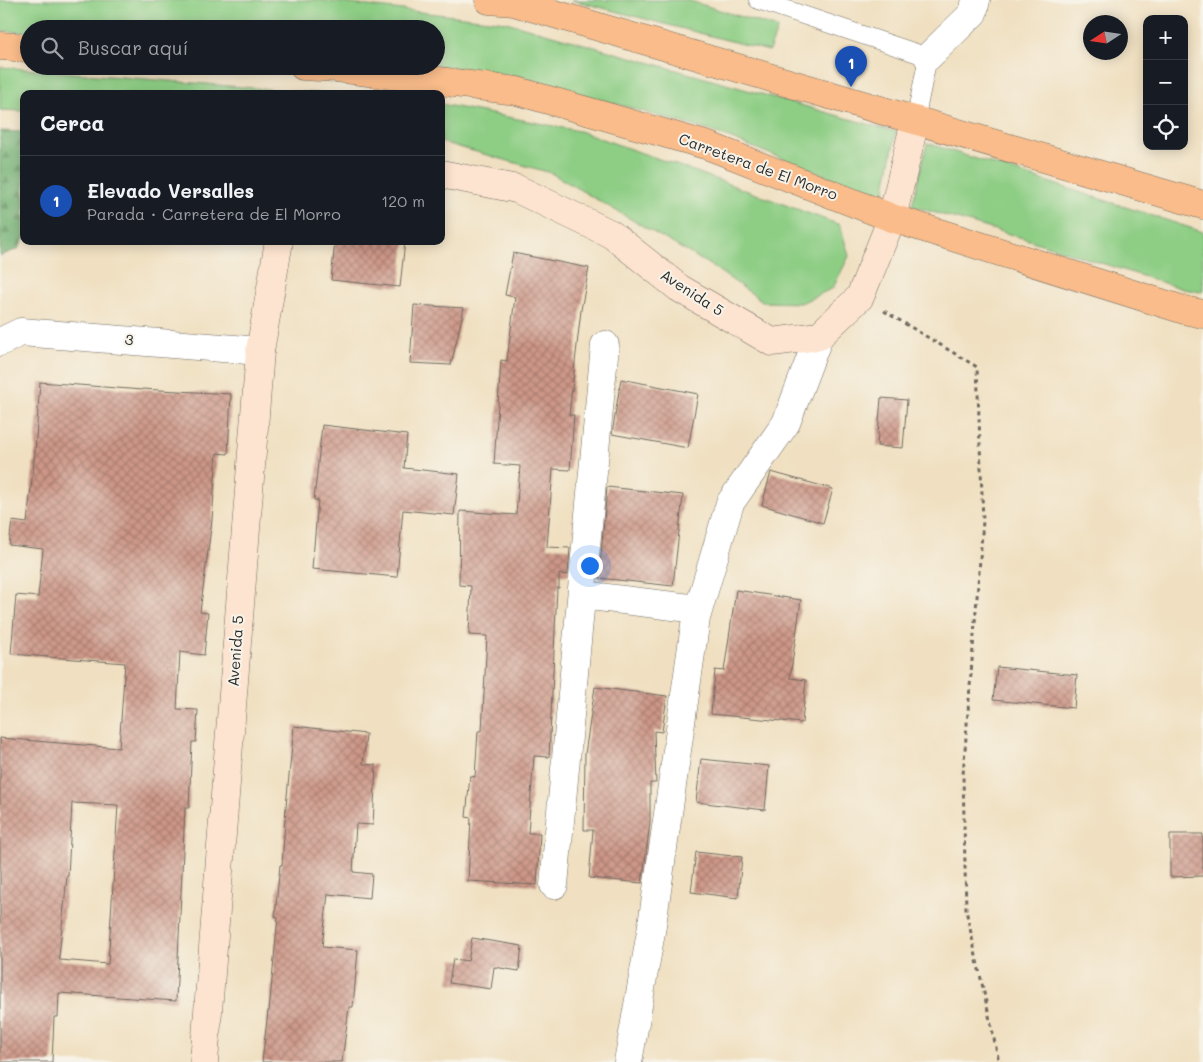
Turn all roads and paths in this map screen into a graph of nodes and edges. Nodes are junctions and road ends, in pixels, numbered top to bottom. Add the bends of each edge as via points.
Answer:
1 (489, 0) edge
2 (758, 0) edge
3 (976, 0) edge
4 (0, 46) edge
5 (20, 47) edge
6 (928, 57) junction
7 (392, 75) edge
8 (915, 121) junction
9 (445, 175) edge
10 (1203, 205) edge
11 (892, 218) junction
12 (278, 245) edge
13 (860, 297) junction
14 (1203, 314) edge
15 (818, 336) junction
16 (0, 342) edge
17 (605, 345) dead end
18 (260, 351) junction
19 (582, 595) junction
20 (698, 609) junction
21 (554, 885) dead end
22 (204, 1062) edge
23 (628, 1062) edge
24 (1001, 1062) edge

1 - 8 main road via 514,2
2 - 6 lane
3 - 6 street via 973,12
4 - 5 main road
6 - 8 lane
7 - 11 main road, Carretera de El Morro via 517,91 709,146
8 - 10 main road
8 - 11 street
9 - 15 street, Avenida 5 via 517,189 611,234 679,288 772,342
11 - 13 street
11 - 14 main road, Carretera de El Morro
12 - 18 street, Avenida 5
13 - 15 street
13 - 24 path via 977,367 983,521 963,775 966,910
15 - 20 street via 786,423 730,503
16 - 18 street, 3 via 21,332
17 - 19 street
18 - 22 street, Avenida 5
19 - 20 street
19 - 21 street
20 - 23 street via 651,932

